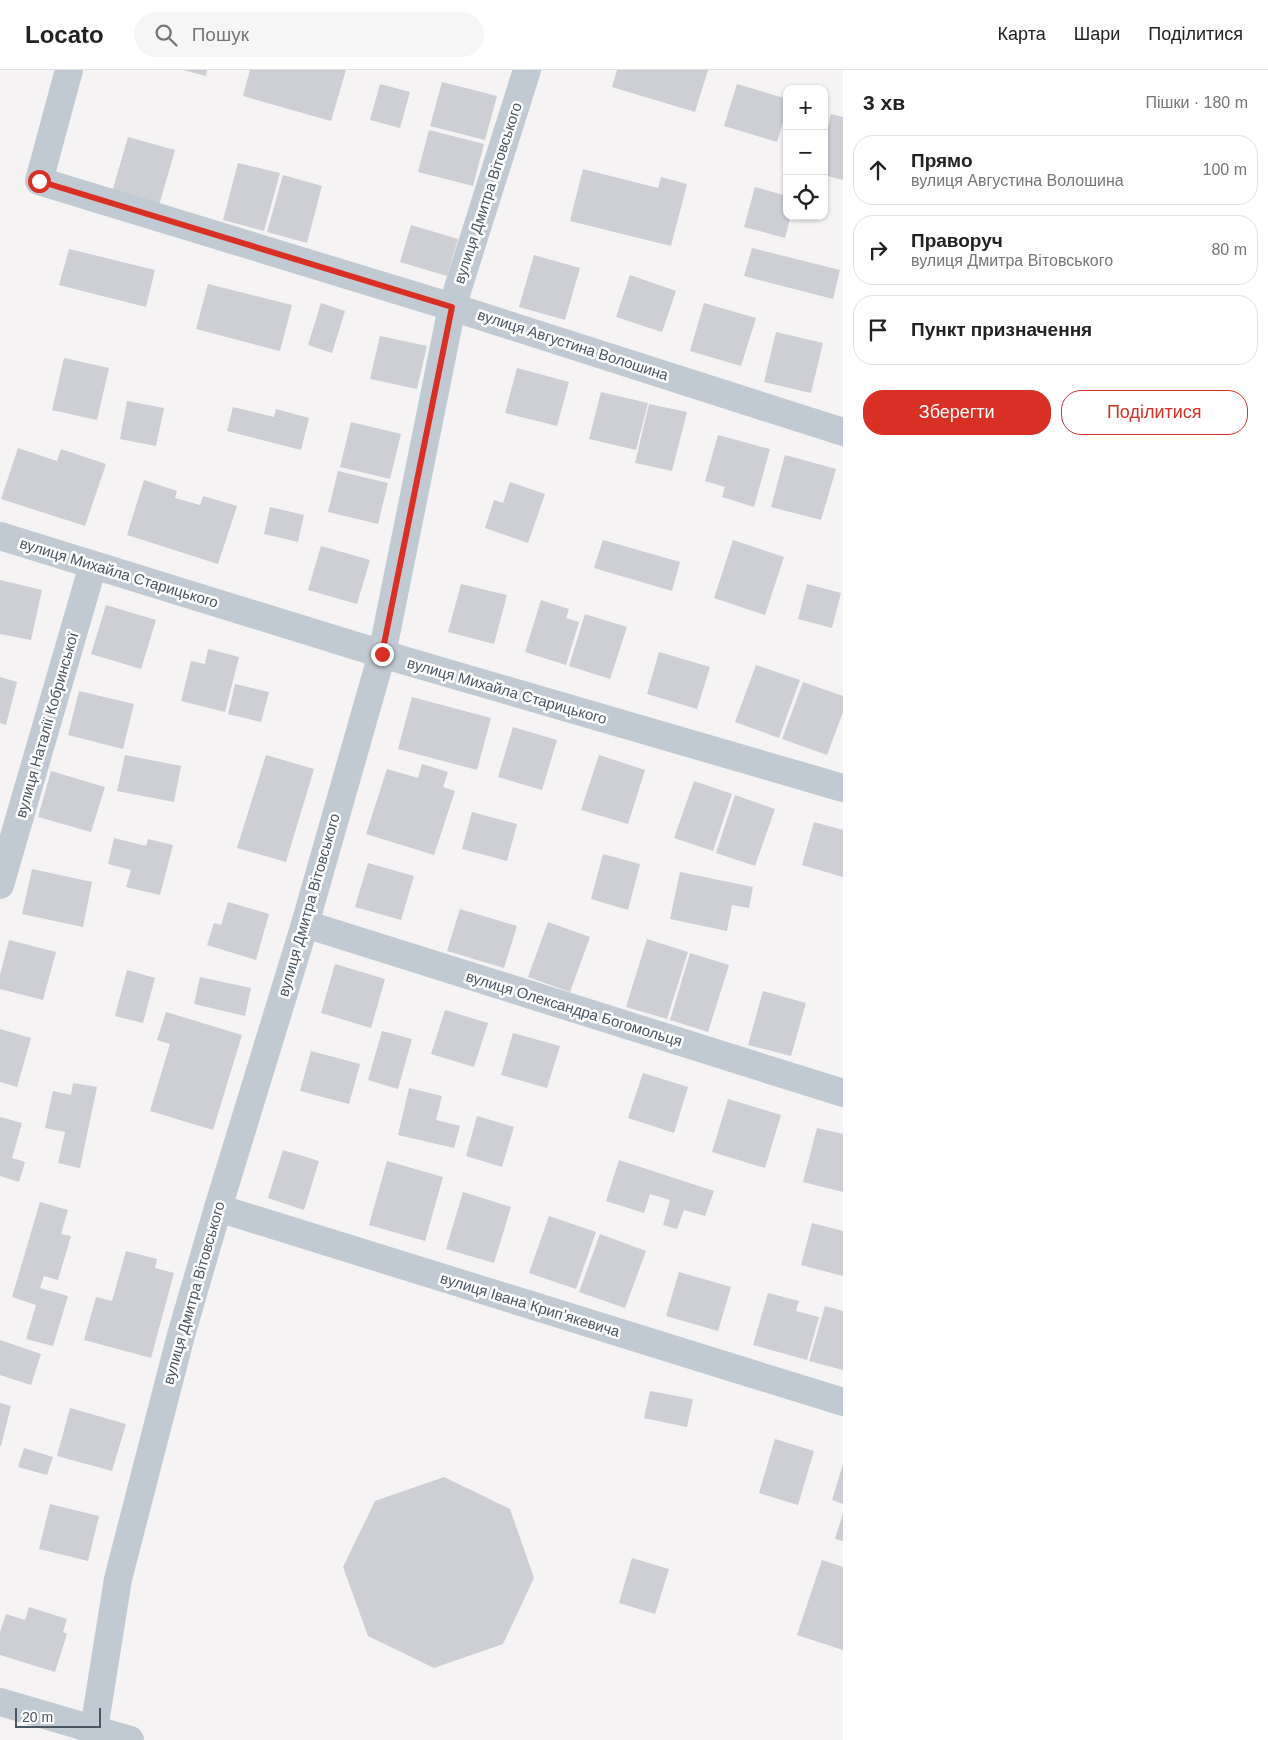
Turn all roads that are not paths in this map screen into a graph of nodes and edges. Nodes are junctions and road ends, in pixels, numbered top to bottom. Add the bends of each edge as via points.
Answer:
1 (69, 70) edge
2 (527, 70) edge
3 (452, 307) junction
4 (843, 432) edge
5 (0, 536) edge
6 (93, 565) junction
7 (382, 654) junction
8 (843, 788) edge
9 (0, 885) edge
10 (305, 924) junction
11 (843, 1093) edge
12 (218, 1208) junction
13 (843, 1402) edge
14 (0, 1702) edge
15 (93, 1735) edge
16 (130, 1740) edge

1 - 3 street, вулиця Августина Волошина via 39,181
2 - 3 street, вулиця Дмитра Вітовського
3 - 4 street, вулиця Августина Волошина
3 - 7 street, вулиця Дмитра Вітовського
5 - 6 street, вулиця Михайла Старицького
6 - 7 street, вулиця Михайла Старицького
6 - 9 street, вулиця Наталії Кобринської
7 - 8 street, вулиця Михайла Старицького
7 - 10 street, вулиця Дмитра Вітовського
10 - 11 street, вулиця Олександра Богомольця
10 - 12 street, вулиця Дмитра Вітовського
12 - 13 street, вулиця Івана Крипʼякевича
12 - 15 street, вулиця Дмитра Вітовського via 118,1579
14 - 15 street
15 - 16 street

